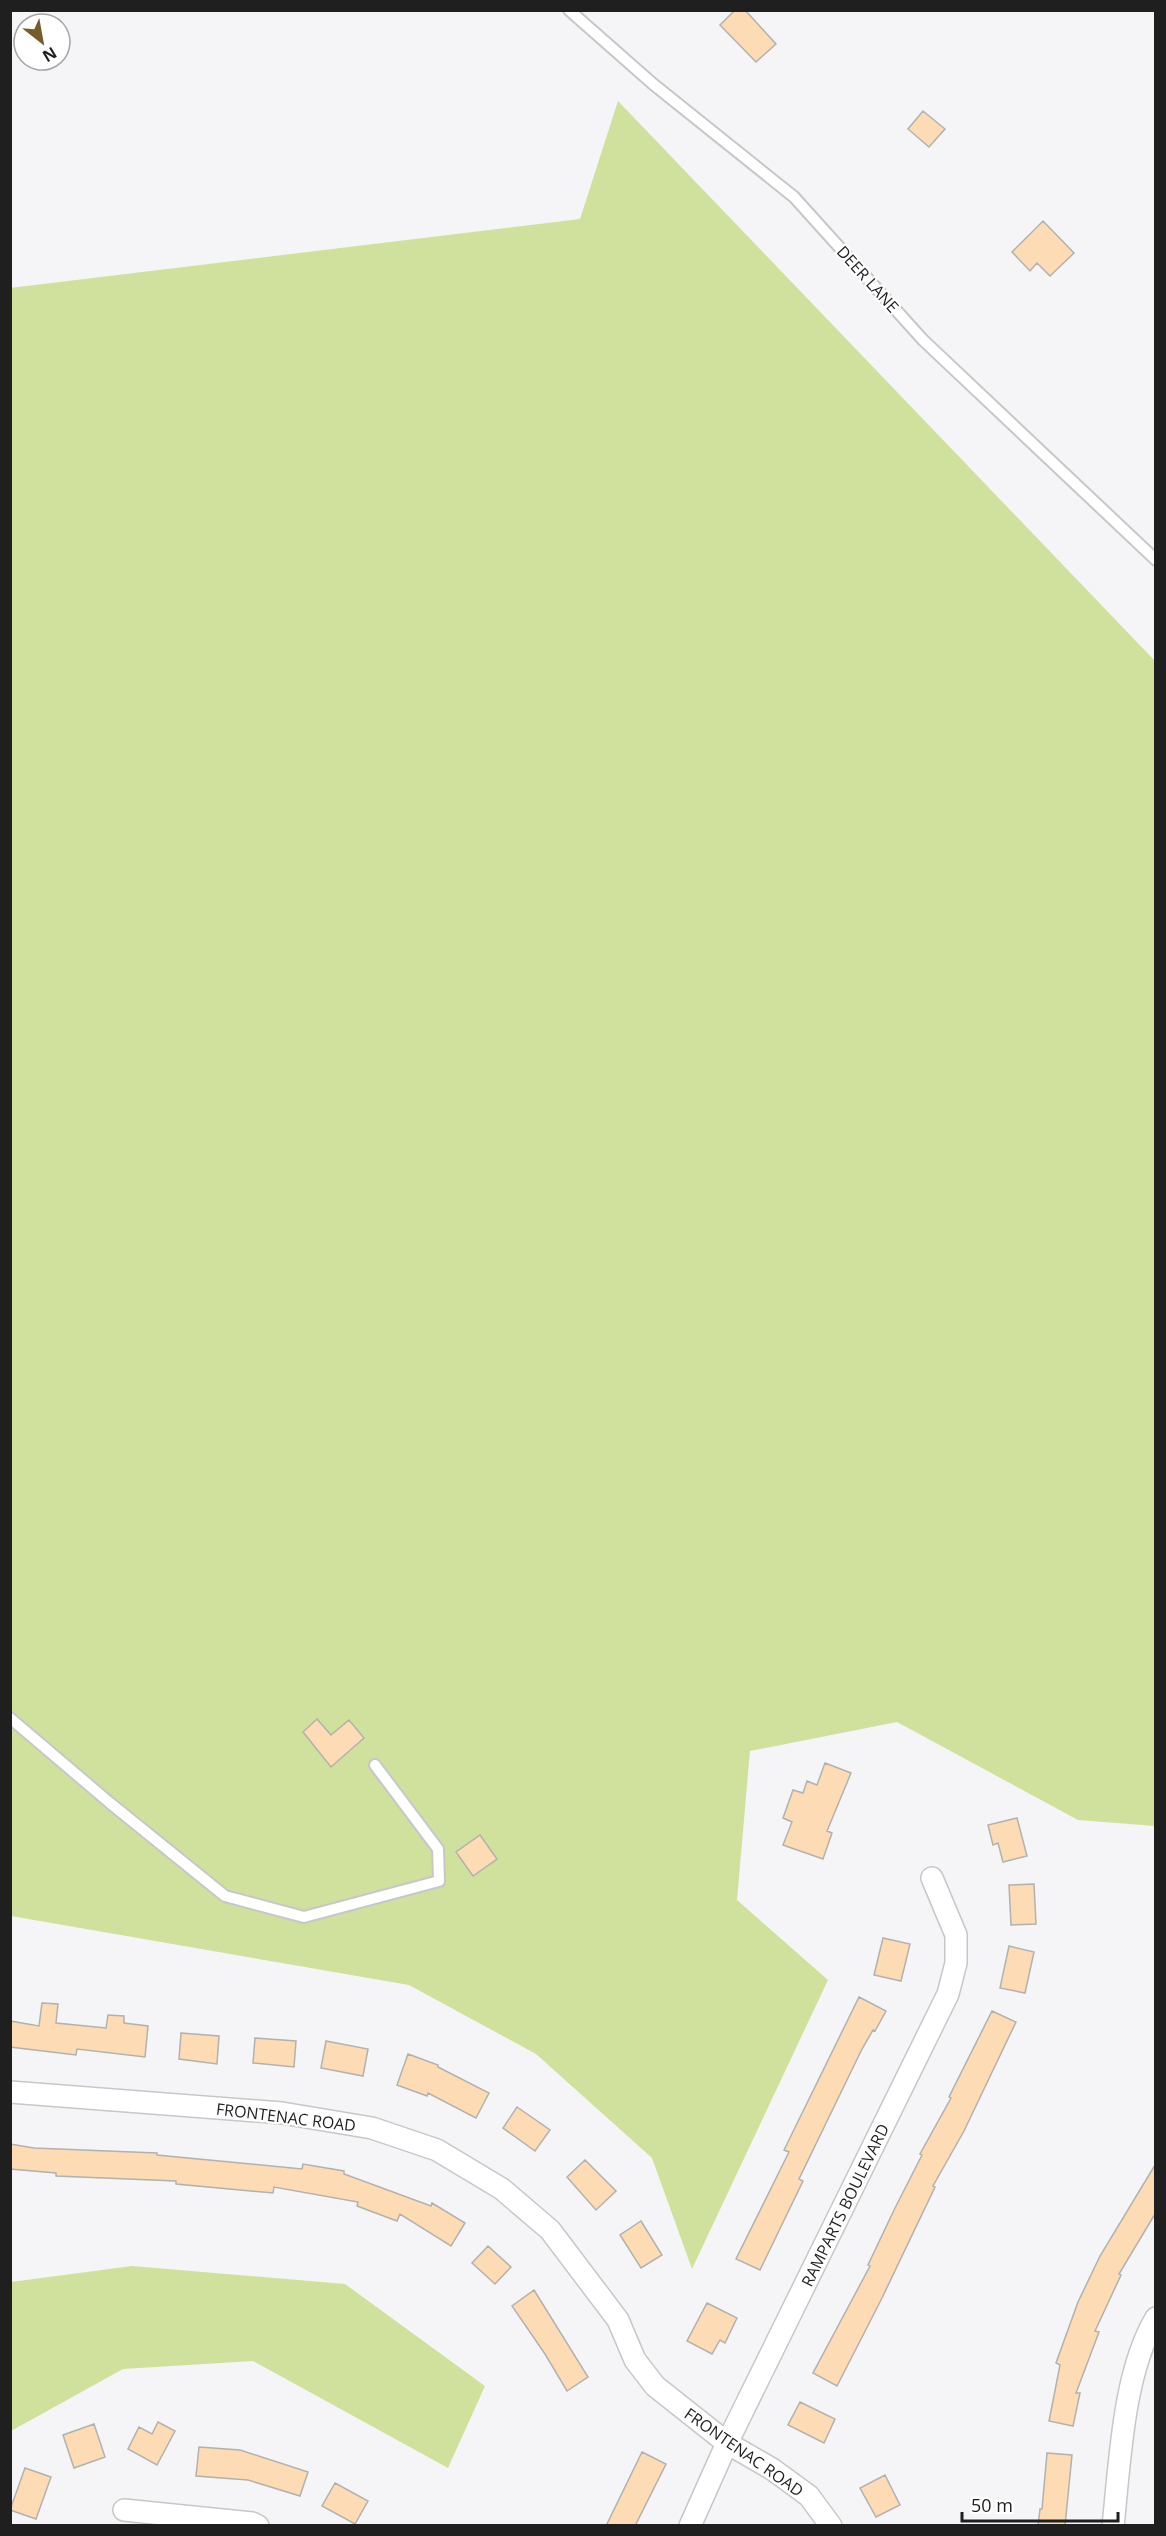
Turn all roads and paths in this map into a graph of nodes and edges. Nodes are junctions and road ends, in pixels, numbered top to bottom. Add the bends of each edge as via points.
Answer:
1 (569, 10) edge
2 (1155, 560) edge
3 (10, 1718) edge
4 (375, 1765) dead end
5 (932, 1878) dead end
6 (10, 2092) edge
7 (1155, 2318) edge
8 (727, 2443) junction
9 (124, 2510) dead end
10 (258, 2526) edge
11 (690, 2526) edge
12 (831, 2526) edge
13 (1113, 2526) edge

1 - 2 lane, DEER LANE via 653,84 795,197 923,340
3 - 4 lane via 225,1896 304,1917 439,1881 438,1849
5 - 8 street, RAMPARTS BOULEVARD via 956,1935 956,1963 948,1994
6 - 8 street, FRONTENAC ROAD via 282,2113 372,2128 437,2150 502,2189 550,2230 618,2320 635,2360 655,2386
7 - 13 street via 1135,2368
8 - 11 street, RAMPARTS BOULEVARD
8 - 12 street, FRONTENAC ROAD via 809,2496
9 - 10 street

